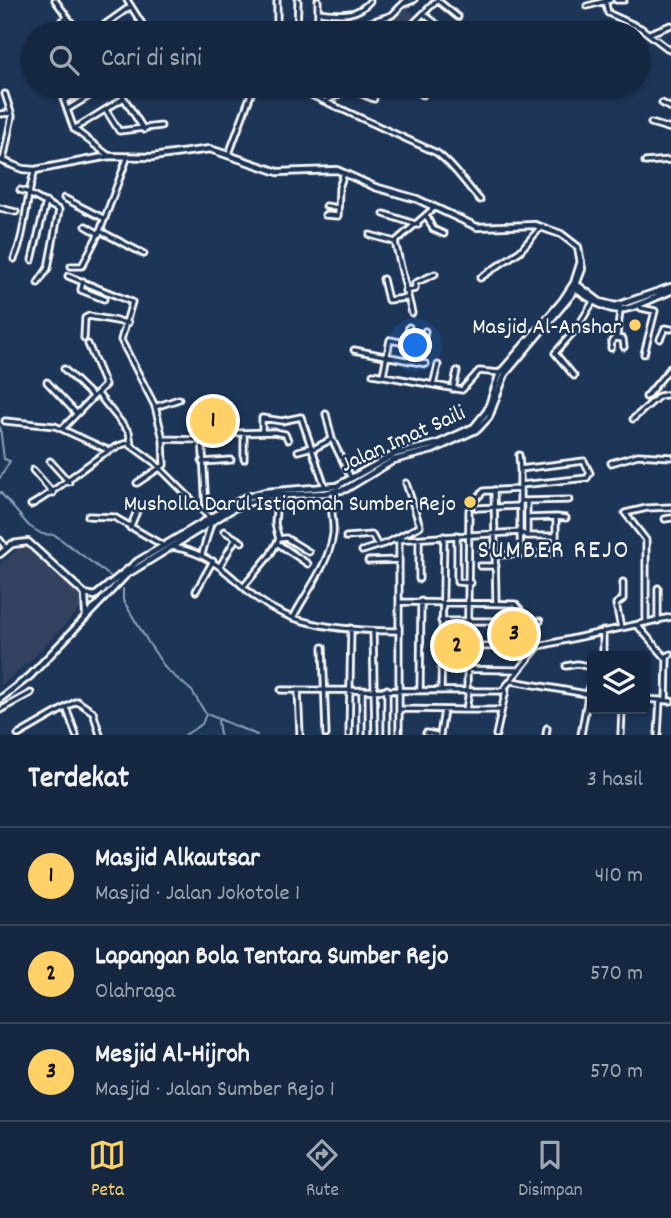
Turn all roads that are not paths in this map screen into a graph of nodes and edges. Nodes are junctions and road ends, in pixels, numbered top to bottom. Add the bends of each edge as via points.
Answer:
1 (55, 0) edge
2 (127, 0) edge
3 (277, 0) edge
4 (298, 0) edge
5 (318, 0) edge
6 (369, 0) edge
7 (414, 0) edge
8 (437, 0) edge
9 (616, 0) edge
10 (624, 0) edge
11 (607, 1) edge
12 (405, 2) edge
13 (131, 6) junction
14 (587, 6) dead end
15 (318, 12) junction
16 (425, 15) junction
17 (67, 17) junction
18 (458, 17) dead end
19 (62, 21) edge
20 (70, 21) edge
21 (110, 21) edge
22 (140, 21) edge
23 (277, 21) edge
24 (297, 21) edge
25 (317, 21) edge
26 (376, 21) edge
27 (418, 21) edge
28 (433, 21) edge
29 (625, 21) edge
30 (671, 25) edge
31 (650, 33) joint
32 (671, 51) edge
33 (5, 94) dead end
34 (69, 98) edge
35 (86, 98) edge
36 (251, 98) edge
37 (319, 98) edge
38 (331, 98) edge
39 (124, 99) joint
40 (326, 101) junction
41 (662, 103) dead end
42 (671, 107) edge
43 (68, 109) junction
44 (106, 109) junction
45 (11, 113) junction
46 (0, 114) edge
47 (651, 123) dead end
48 (161, 126) dead end
49 (74, 129) junction
50 (671, 129) edge
51 (144, 130) junction
52 (229, 155) junction
53 (109, 156) junction
54 (128, 156) junction
55 (671, 160) edge
56 (1, 161) edge
57 (645, 162) dead end
58 (35, 170) junction
59 (344, 173) junction
60 (20, 191) dead end
61 (28, 193) junction
62 (64, 198) dead end
63 (480, 200) dead end
64 (46, 202) junction
65 (326, 206) dead end
66 (0, 208) edge
67 (338, 208) junction
68 (434, 208) junction
69 (16, 212) dead end
70 (384, 214) dead end
71 (325, 215) dead end
72 (427, 217) junction
73 (105, 219) junction
74 (418, 225) junction
75 (86, 226) dead end
76 (541, 227) junction
77 (100, 232) junction
78 (444, 234) dead end
79 (370, 235) dead end
80 (395, 242) junction
81 (144, 254) dead end
82 (14, 259) dead end
83 (32, 260) dead end
84 (71, 266) dead end
85 (86, 274) dead end
86 (435, 274) dead end
87 (68, 276) dead end
88 (480, 278) dead end
89 (383, 279) dead end
90 (84, 281) junction
91 (38, 283) dead end
92 (575, 288) junction
93 (671, 289) edge
94 (405, 291) junction
95 (406, 298) junction
96 (104, 299) dead end
97 (593, 302) junction
98 (639, 304) junction
99 (620, 311) junction
100 (412, 313) dead end
101 (128, 323) junction
102 (409, 327) dead end
103 (671, 329) edge
104 (425, 331) dead end
105 (84, 338) dead end
106 (616, 338) junction
107 (660, 339) dead end
108 (406, 343) junction
109 (88, 344) dead end
110 (624, 347) dead end
111 (611, 348) dead end
112 (354, 350) dead end
113 (644, 354) dead end
114 (387, 356) junction
115 (426, 364) dead end
116 (438, 365) dead end
117 (671, 367) edge
118 (64, 369) dead end
119 (457, 371) dead end
120 (500, 373) junction
121 (373, 374) dead end
122 (383, 376) junction
123 (574, 376) dead end
124 (47, 382) dead end
125 (433, 385) junction
126 (453, 389) junction
127 (97, 393) junction
128 (671, 394) edge
129 (93, 397) junction
130 (646, 397) dead end
131 (179, 399) dead end
132 (155, 407) junction
133 (214, 410) dead end
134 (76, 413) junction
135 (326, 414) dead end
136 (633, 419) dead end
137 (5, 421) dead end
138 (62, 429) junction
139 (263, 432) junction
140 (244, 433) junction
141 (202, 434) junction
142 (163, 439) junction
143 (332, 439) junction
144 (202, 440) junction
145 (288, 440) dead end
146 (131, 444) junction
147 (312, 448) junction
148 (110, 451) junction
149 (298, 451) dead end
150 (414, 453) junction
151 (519, 455) dead end
152 (671, 457) edge
153 (244, 459) dead end
154 (231, 460) dead end
155 (50, 461) dead end
156 (202, 462) junction
157 (611, 463) dead end
158 (520, 469) junction
159 (33, 470) dead end
160 (160, 470) junction
161 (352, 480) junction
162 (69, 482) junction
163 (137, 483) dead end
164 (406, 483) dead end
165 (520, 487) junction
166 (326, 489) junction
167 (494, 491) junction
168 (53, 493) junction
169 (278, 495) junction
170 (476, 499) dead end
171 (331, 500) dead end
172 (569, 500) dead end
173 (527, 501) junction
174 (520, 503) junction
175 (140, 504) dead end
176 (31, 505) dead end
177 (495, 507) junction
178 (671, 507) edge
179 (477, 508) dead end
180 (469, 510) dead end
181 (88, 516) dead end
182 (556, 517) junction
183 (566, 517) dead end
184 (527, 518) junction
185 (210, 519) junction
186 (130, 527) junction
187 (224, 531) dead end
188 (520, 532) junction
189 (496, 533) junction
190 (471, 534) junction
191 (457, 535) junction
192 (444, 536) junction
193 (527, 536) junction
194 (556, 536) junction
195 (346, 537) dead end
196 (419, 539) junction
197 (0, 540) edge
198 (235, 540) junction
199 (393, 540) junction
200 (278, 541) junction
201 (399, 541) junction
202 (242, 542) dead end
203 (161, 546) junction
204 (378, 546) junction
205 (169, 547) junction
206 (6, 548) junction
207 (496, 550) junction
208 (362, 551) dead end
209 (482, 551) dead end
210 (309, 552) dead end
211 (0, 554) edge
212 (202, 554) junction
213 (521, 554) junction
214 (496, 555) junction
215 (399, 560) junction
216 (213, 561) junction
217 (368, 561) dead end
218 (308, 564) dead end
219 (220, 566) junction
220 (480, 566) dead end
221 (496, 566) junction
222 (127, 572) junction
223 (419, 579) dead end
224 (114, 582) junction
225 (623, 582) dead end
226 (471, 583) junction
227 (244, 586) junction
228 (658, 588) dead end
229 (196, 591) dead end
230 (88, 595) junction
231 (421, 601) junction
232 (441, 601) junction
233 (470, 602) junction
234 (496, 602) junction
235 (400, 603) junction
236 (86, 617) junction
237 (294, 617) junction
238 (671, 617) edge
239 (441, 621) junction
240 (540, 621) dead end
241 (658, 621) junction
242 (470, 622) junction
243 (521, 622) junction
244 (646, 624) junction
245 (637, 625) junction
246 (352, 628) junction
247 (621, 628) junction
248 (373, 631) junction
249 (398, 631) junction
250 (603, 631) junction
251 (538, 646) junction
252 (323, 647) dead end
253 (468, 647) junction
254 (521, 647) junction
255 (603, 651) edge
256 (671, 654) edge
257 (667, 658) junction
258 (566, 666) dead end
259 (587, 666) edge
260 (441, 669) junction
261 (468, 669) junction
262 (519, 670) junction
263 (511, 681) junction
264 (506, 688) junction
265 (374, 689) junction
266 (387, 689) junction
267 (281, 690) dead end
268 (298, 690) junction
269 (327, 690) junction
270 (349, 690) junction
271 (362, 690) junction
272 (399, 690) junction
273 (420, 690) junction
274 (441, 691) junction
275 (468, 691) junction
276 (31, 693) dead end
277 (587, 694) edge
278 (0, 699) edge
279 (650, 699) edge
280 (660, 700) junction
281 (668, 701) edge
282 (66, 707) junction
283 (587, 708) edge
284 (0, 709) edge
285 (399, 709) junction
286 (444, 710) junction
287 (466, 710) junction
288 (501, 710) junction
289 (622, 714) edge
290 (547, 728) dead end
291 (75, 733) edge
292 (426, 733) dead end
293 (18, 735) edge
294 (68, 735) edge
295 (100, 735) edge
296 (300, 735) edge
297 (326, 735) edge
298 (349, 735) edge
299 (362, 735) edge
300 (375, 735) edge
301 (387, 735) edge
302 (399, 735) edge
303 (436, 735) edge
304 (496, 735) edge
305 (546, 735) edge
306 (581, 735) edge
307 (621, 735) edge
308 (658, 735) edge

1 - 17 street
2 - 13 street
3 - 23 street
4 - 24 street
5 - 15 street
6 - 15 street via 362,10 348,15
7 - 12 street
8 - 16 street
8 - 18 street
9 - 10 street
11 - 14 street
11 - 29 street via 608,13
12 - 26 street via 392,15
13 - 21 street
13 - 22 street
15 - 25 street
16 - 27 street
16 - 28 street
17 - 19 street
17 - 20 street
30 - 31 street
31 - 32 street
33 - 45 street
34 - 43 street via 64,101
35 - 43 street
36 - 52 street
37 - 40 street
38 - 40 street
39 - 44 street
39 - 51 street
40 - 63 street via 437,153 453,164
41 - 42 street
43 - 49 street
44 - 49 street
44 - 51 street via 120,131
45 - 46 street
45 - 56 street
47 - 50 street
48 - 51 street
49 - 53 street
52 - 54 main road via 200,148 152,157
52 - 59 main road via 278,172
53 - 54 main road
53 - 58 main road
54 - 73 street
55 - 57 street
56 - 58 main road
58 - 61 street
59 - 67 street
59 - 68 main road
60 - 61 street
61 - 64 street
61 - 82 street
62 - 73 street
64 - 83 street
64 - 91 street via 59,210 48,268
65 - 67 street
66 - 69 street
67 - 71 street via 338,216
68 - 72 street
68 - 76 main road via 481,229
70 - 74 street
72 - 74 street
72 - 78 street via 433,229
73 - 77 street
74 - 80 street
75 - 77 street
76 - 88 street via 520,251
76 - 92 main road via 580,250
77 - 81 street
77 - 84 street via 82,266
79 - 80 street
80 - 94 street
85 - 90 street
86 - 94 street
87 - 90 street
89 - 95 street via 388,300
90 - 96 street via 81,290
90 - 101 street via 131,301
92 - 93 main road via 616,306
92 - 97 main road
92 - 120 main road, Jalan Imat Saili
92 - 150 main road, Jalan Imat Saili via 505,373 482,426 442,447
93 - 98 main road
94 - 95 street
95 - 100 street
97 - 99 main road
97 - 123 street via 555,354
98 - 99 main road
98 - 113 street via 655,311
99 - 106 street
101 - 105 street via 86,317
101 - 132 street via 121,341
102 - 108 street
103 - 107 street via 664,328
104 - 108 street via 424,346
106 - 110 street via 623,339
106 - 111 street
108 - 114 street via 390,340
109 - 127 street via 105,385
112 - 114 street
114 - 115 street
114 - 122 street
116 - 125 street
117 - 130 street
118 - 129 street
119 - 126 street
120 - 126 street via 479,371 465,390
120 - 150 main road, Jalan Imat Saili via 479,423
121 - 122 street
122 - 125 street
124 - 134 street
125 - 126 street
127 - 129 street
127 - 146 street via 129,432
128 - 136 street via 659,396
129 - 134 street
131 - 132 street
132 - 142 street
133 - 141 street via 201,415
134 - 138 street
135 - 143 street
137 - 138 street
138 - 148 street
139 - 140 street
139 - 145 street via 283,433
139 - 147 street via 262,418 284,421 299,416
140 - 141 street
140 - 153 street
141 - 144 street
142 - 144 street
142 - 160 street via 165,460
143 - 147 street
143 - 161 street
144 - 156 street
146 - 148 street
146 - 160 street
147 - 149 street
147 - 166 street
148 - 162 street
150 - 161 main road, Jalan Imat Saili via 390,457
150 - 169 main road, Jalan Imat Saili via 340,491
151 - 158 street
152 - 157 street via 638,455
154 - 156 street
155 - 162 street
156 - 185 street
158 - 165 street
158 - 165 street via 584,461 590,473 587,478
159 - 168 street
160 - 163 street
160 - 185 street
161 - 166 main road, Jalan Imat Saili
162 - 168 street
164 - 199 street via 420,526
165 - 167 street
165 - 174 street
166 - 185 main road, Jalan Imat Saili via 256,493
167 - 170 street via 482,491
167 - 177 street
168 - 176 street
169 - 185 main road, Jalan Imat Saili via 252,499
169 - 200 street
171 - 237 street via 330,544
172 - 173 street
173 - 174 street
173 - 184 street
174 - 177 street
174 - 188 street
175 - 186 street
177 - 179 street
177 - 189 street
178 - 244 street via 625,513 646,540
180 - 190 street
181 - 186 street via 109,515
182 - 183 street
182 - 184 street
182 - 194 street
184 - 193 street
185 - 203 main road, Jalan Imat Saili
185 - 205 main road, Jalan Imat Saili
185 - 212 street
186 - 203 street
187 - 198 street
188 - 189 street
188 - 193 street
188 - 213 street
189 - 190 street
189 - 207 street
190 - 191 street
190 - 226 street
191 - 192 street
191 - 226 street via 457,582
192 - 196 street
192 - 232 street
193 - 194 street
194 - 213 street via 554,553
195 - 204 street via 372,534
196 - 201 street
196 - 223 street
197 - 206 street
198 - 202 street
198 - 219 street
199 - 201 street
199 - 204 street
200 - 210 street via 286,538
200 - 218 street
200 - 227 street
201 - 215 street
203 - 205 street
203 - 222 main road, Jalan Imat Saili
204 - 208 street
205 - 212 street
205 - 222 main road, Jalan Imat Saili
206 - 211 main road
206 - 230 main road via 22,541 32,544
207 - 209 street
207 - 214 street
212 - 216 street
213 - 214 street
214 - 221 street
215 - 217 street
215 - 235 street
216 - 219 street
216 - 229 street
219 - 227 street
220 - 221 street
221 - 234 street
222 - 224 main road
224 - 230 main road via 98,595
224 - 236 main road
225 - 247 street via 623,598 616,604
226 - 233 street
227 - 237 street via 276,610
228 - 241 street
230 - 236 main road
231 - 232 street
231 - 235 street
231 - 273 street
232 - 233 street
232 - 239 street
233 - 234 street
233 - 242 street
234 - 243 street via 517,605
235 - 249 street
236 - 278 main road via 30,676
237 - 246 street
238 - 241 street
239 - 242 street
239 - 260 street
240 - 243 street
241 - 244 street
242 - 243 street
242 - 253 street
243 - 254 street
244 - 245 street
245 - 247 street
245 - 257 street
246 - 248 street
246 - 270 street
247 - 250 street
248 - 249 street
248 - 265 street
249 - 272 street
250 - 251 street
250 - 255 street
251 - 254 street
251 - 262 street
252 - 269 street
253 - 254 street
253 - 261 street
256 - 257 street
257 - 281 street
258 - 259 street
260 - 261 street
260 - 274 street
261 - 262 street
261 - 275 street
262 - 263 street
263 - 264 street
263 - 277 street
264 - 275 street
264 - 288 street
265 - 266 street
265 - 271 street
265 - 300 street
266 - 272 street
266 - 301 street
267 - 268 street
268 - 269 street
268 - 296 street
269 - 270 street
269 - 297 street
270 - 271 street
270 - 298 street
271 - 299 street
272 - 273 street
272 - 285 street
273 - 274 street
274 - 275 street
275 - 287 street
276 - 284 street
279 - 280 street
280 - 281 street
280 - 308 street
282 - 291 street
282 - 293 street
282 - 295 street via 78,701 91,709
283 - 306 street
285 - 286 street
285 - 302 street
286 - 287 street
286 - 303 street
287 - 288 street
288 - 304 street
289 - 307 street
290 - 305 street
291 - 294 street
292 - 303 street

